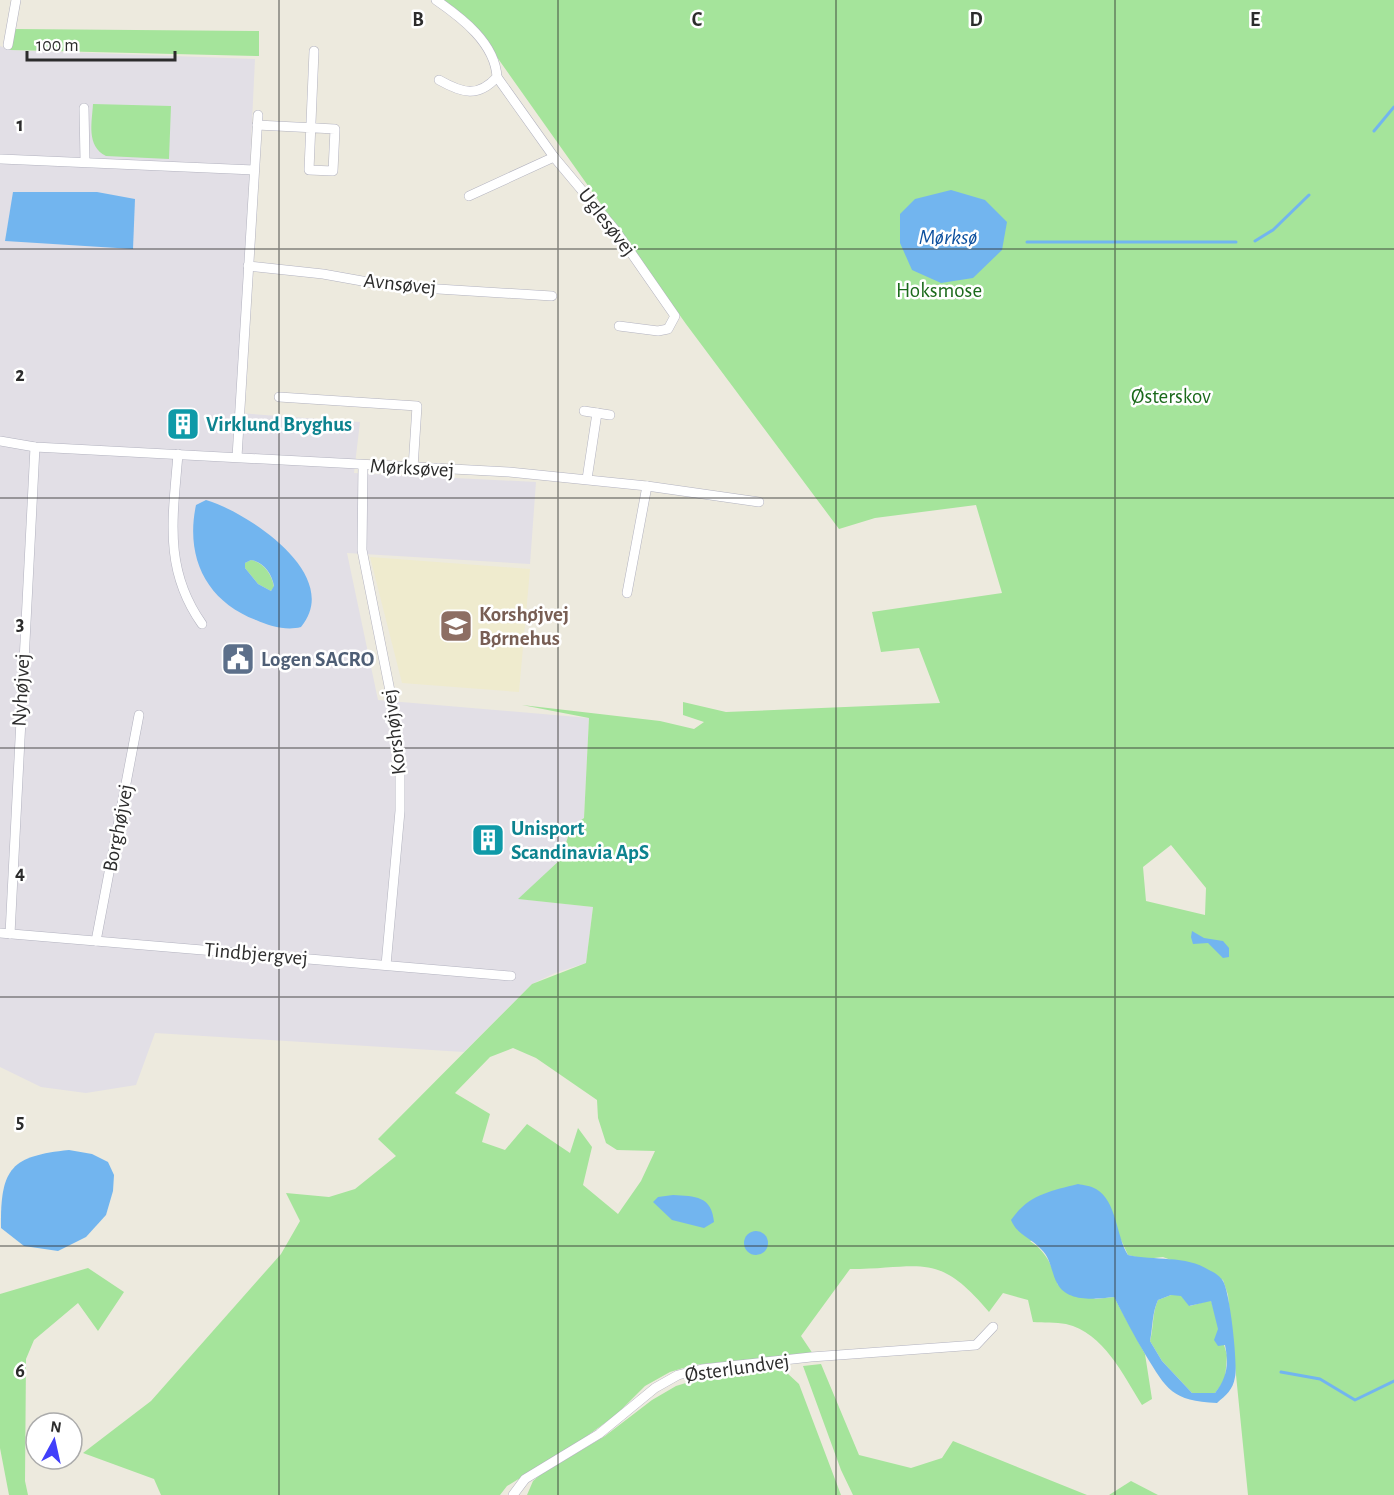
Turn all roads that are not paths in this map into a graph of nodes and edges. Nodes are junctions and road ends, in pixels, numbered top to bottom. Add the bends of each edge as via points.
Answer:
1 (16, 0) edge
2 (436, 0) edge
3 (8, 45) dead end
4 (314, 51) dead end
5 (497, 77) junction
6 (439, 80) dead end
7 (84, 108) dead end
8 (258, 115) dead end
9 (257, 125) junction
10 (311, 128) junction
11 (554, 157) junction
12 (1, 159) edge
13 (85, 161) junction
14 (254, 170) junction
15 (469, 196) dead end
16 (248, 266) junction
17 (552, 296) dead end
18 (619, 326) dead end
19 (279, 398) dead end
20 (584, 411) dead end
21 (597, 413) junction
22 (610, 415) dead end
23 (0, 441) edge
24 (35, 447) junction
25 (178, 454) junction
26 (237, 457) junction
27 (363, 466) junction
28 (413, 468) junction
29 (587, 479) junction
30 (647, 486) junction
31 (759, 502) dead end
32 (627, 593) dead end
33 (202, 624) dead end
34 (139, 715) dead end
35 (5, 934) edge
36 (96, 941) junction
37 (386, 965) junction
38 (511, 976) dead end
39 (993, 1327) dead end
40 (513, 1495) edge

1 - 3 street
2 - 5 street, Uglesøvej via 464,19 480,39 496,64
4 - 10 street
5 - 6 street via 488,87 470,93
5 - 11 street, Uglesøvej
7 - 13 street
8 - 9 street
9 - 10 street
9 - 14 street
10 - 10 street via 309,170 333,171 335,129
11 - 15 street
11 - 18 street, Uglesøvej via 616,231 675,316 668,329 658,331
12 - 13 street
13 - 14 street
14 - 16 street
16 - 17 street, Avnsøvej via 390,286
16 - 26 street
19 - 28 street via 417,406
20 - 21 street
21 - 22 street
21 - 29 street
23 - 24 street, Mørksøvej
24 - 25 street, Mørksøvej
24 - 35 street, Nyhøjvej
25 - 26 street, Mørksøvej
25 - 33 street via 174,551 180,587
26 - 27 street, Mørksøvej
27 - 28 street, Mørksøvej
27 - 37 street, Korshøjvej via 362,550 394,711 400,771
28 - 29 street, Mørksøvej
29 - 30 street, Mørksøvej
30 - 31 street, Mørksøvej
30 - 32 street
34 - 36 street, Borghøjvej
35 - 36 street, Tindbjergvej
36 - 37 street, Tindbjergvej
37 - 38 street, Tindbjergvej
39 - 40 street, Østerlundvej via 976,1345 811,1357 678,1375 655,1388 599,1434 525,1479

